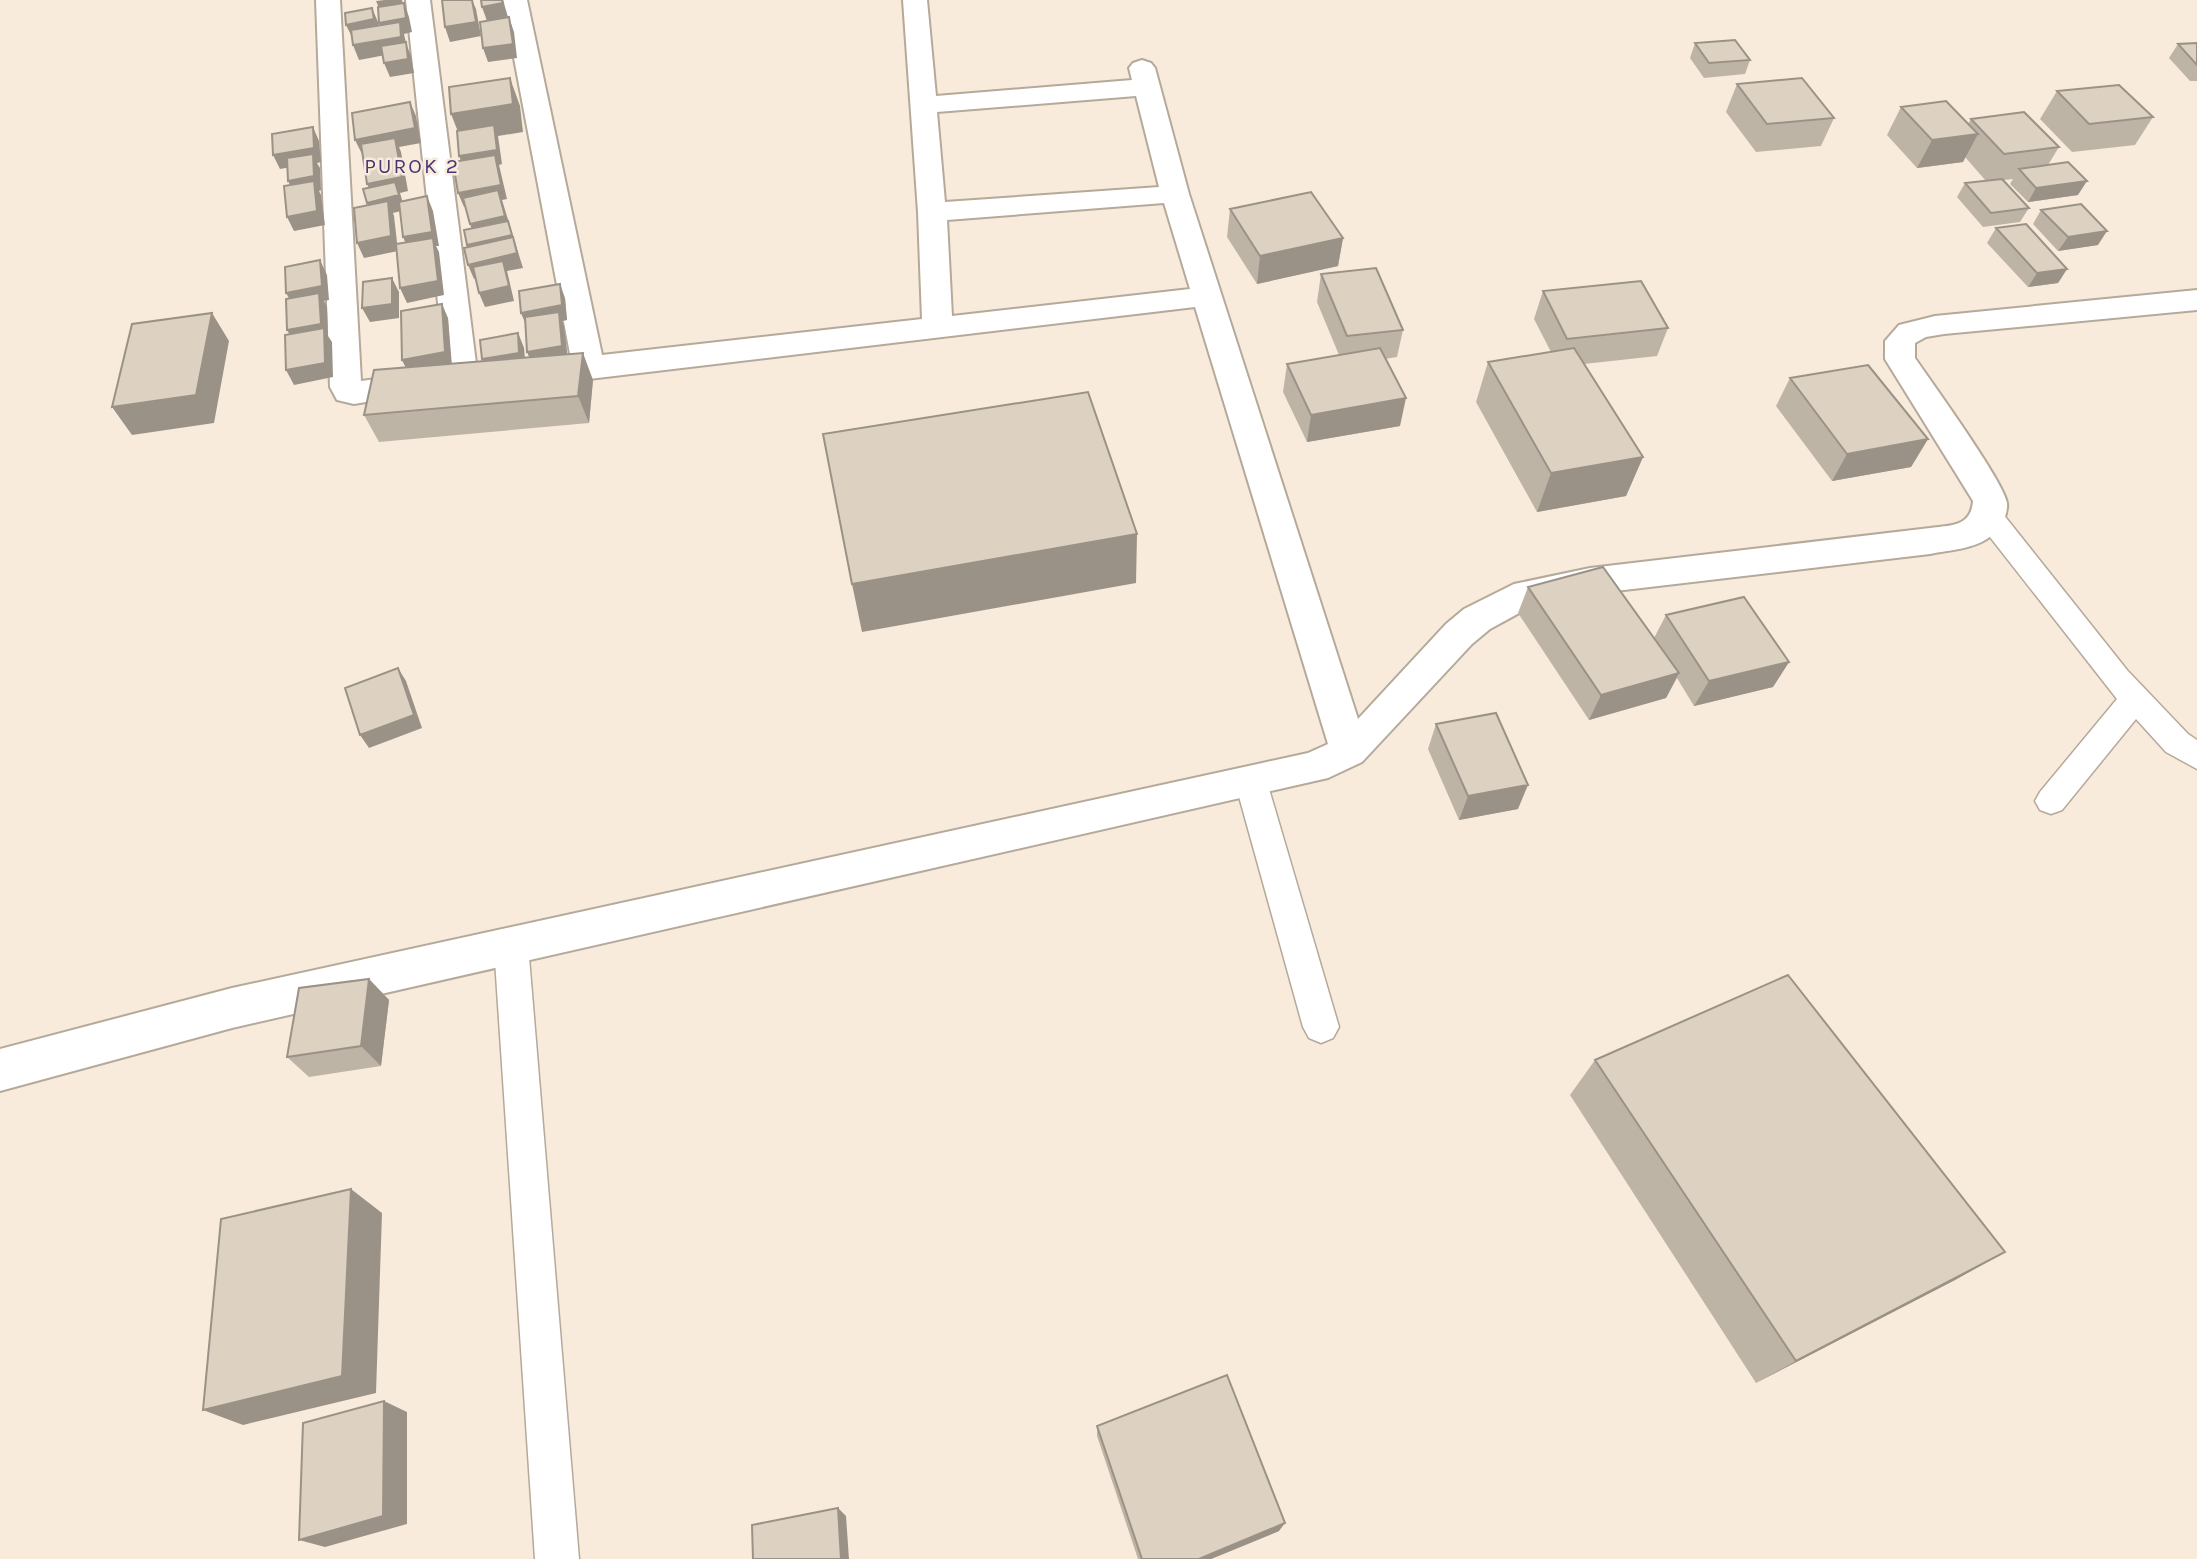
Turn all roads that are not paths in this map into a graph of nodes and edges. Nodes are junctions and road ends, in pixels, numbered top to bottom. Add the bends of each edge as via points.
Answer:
1 (328, 0) edge
2 (418, 0) edge
3 (515, 0) edge
4 (915, 0) edge
5 (924, 105) junction
6 (1175, 194) junction
7 (932, 212) junction
8 (1209, 296) junction
9 (2197, 300) edge
10 (937, 326) junction
11 (589, 369) junction
12 (488, 377) junction
13 (1989, 516) junction
14 (2135, 699) junction
15 (1349, 751) junction
16 (2197, 756) edge
17 (1251, 782) junction
18 (2050, 802) dead end
19 (511, 946) junction
20 (1321, 1027) dead end
21 (0, 1070) edge
22 (557, 1559) edge

1 - 12 street via 348,392
2 - 12 street
3 - 11 street
4 - 5 street
5 - 6 street via 1144,78
5 - 7 street
6 - 7 street
6 - 8 street
7 - 10 street
8 - 10 street
8 - 15 street
9 - 13 street via 1944,324 1899,339 1899,359 1984,486
10 - 11 street
11 - 12 street
13 - 14 lane
13 - 15 street via 1965,535 1590,581 1526,593 1502,603 1459,634
14 - 16 lane via 2177,743
14 - 18 lane
15 - 17 street via 1314,767
17 - 19 street
17 - 20 lane
19 - 21 street via 232,1008
19 - 22 lane

